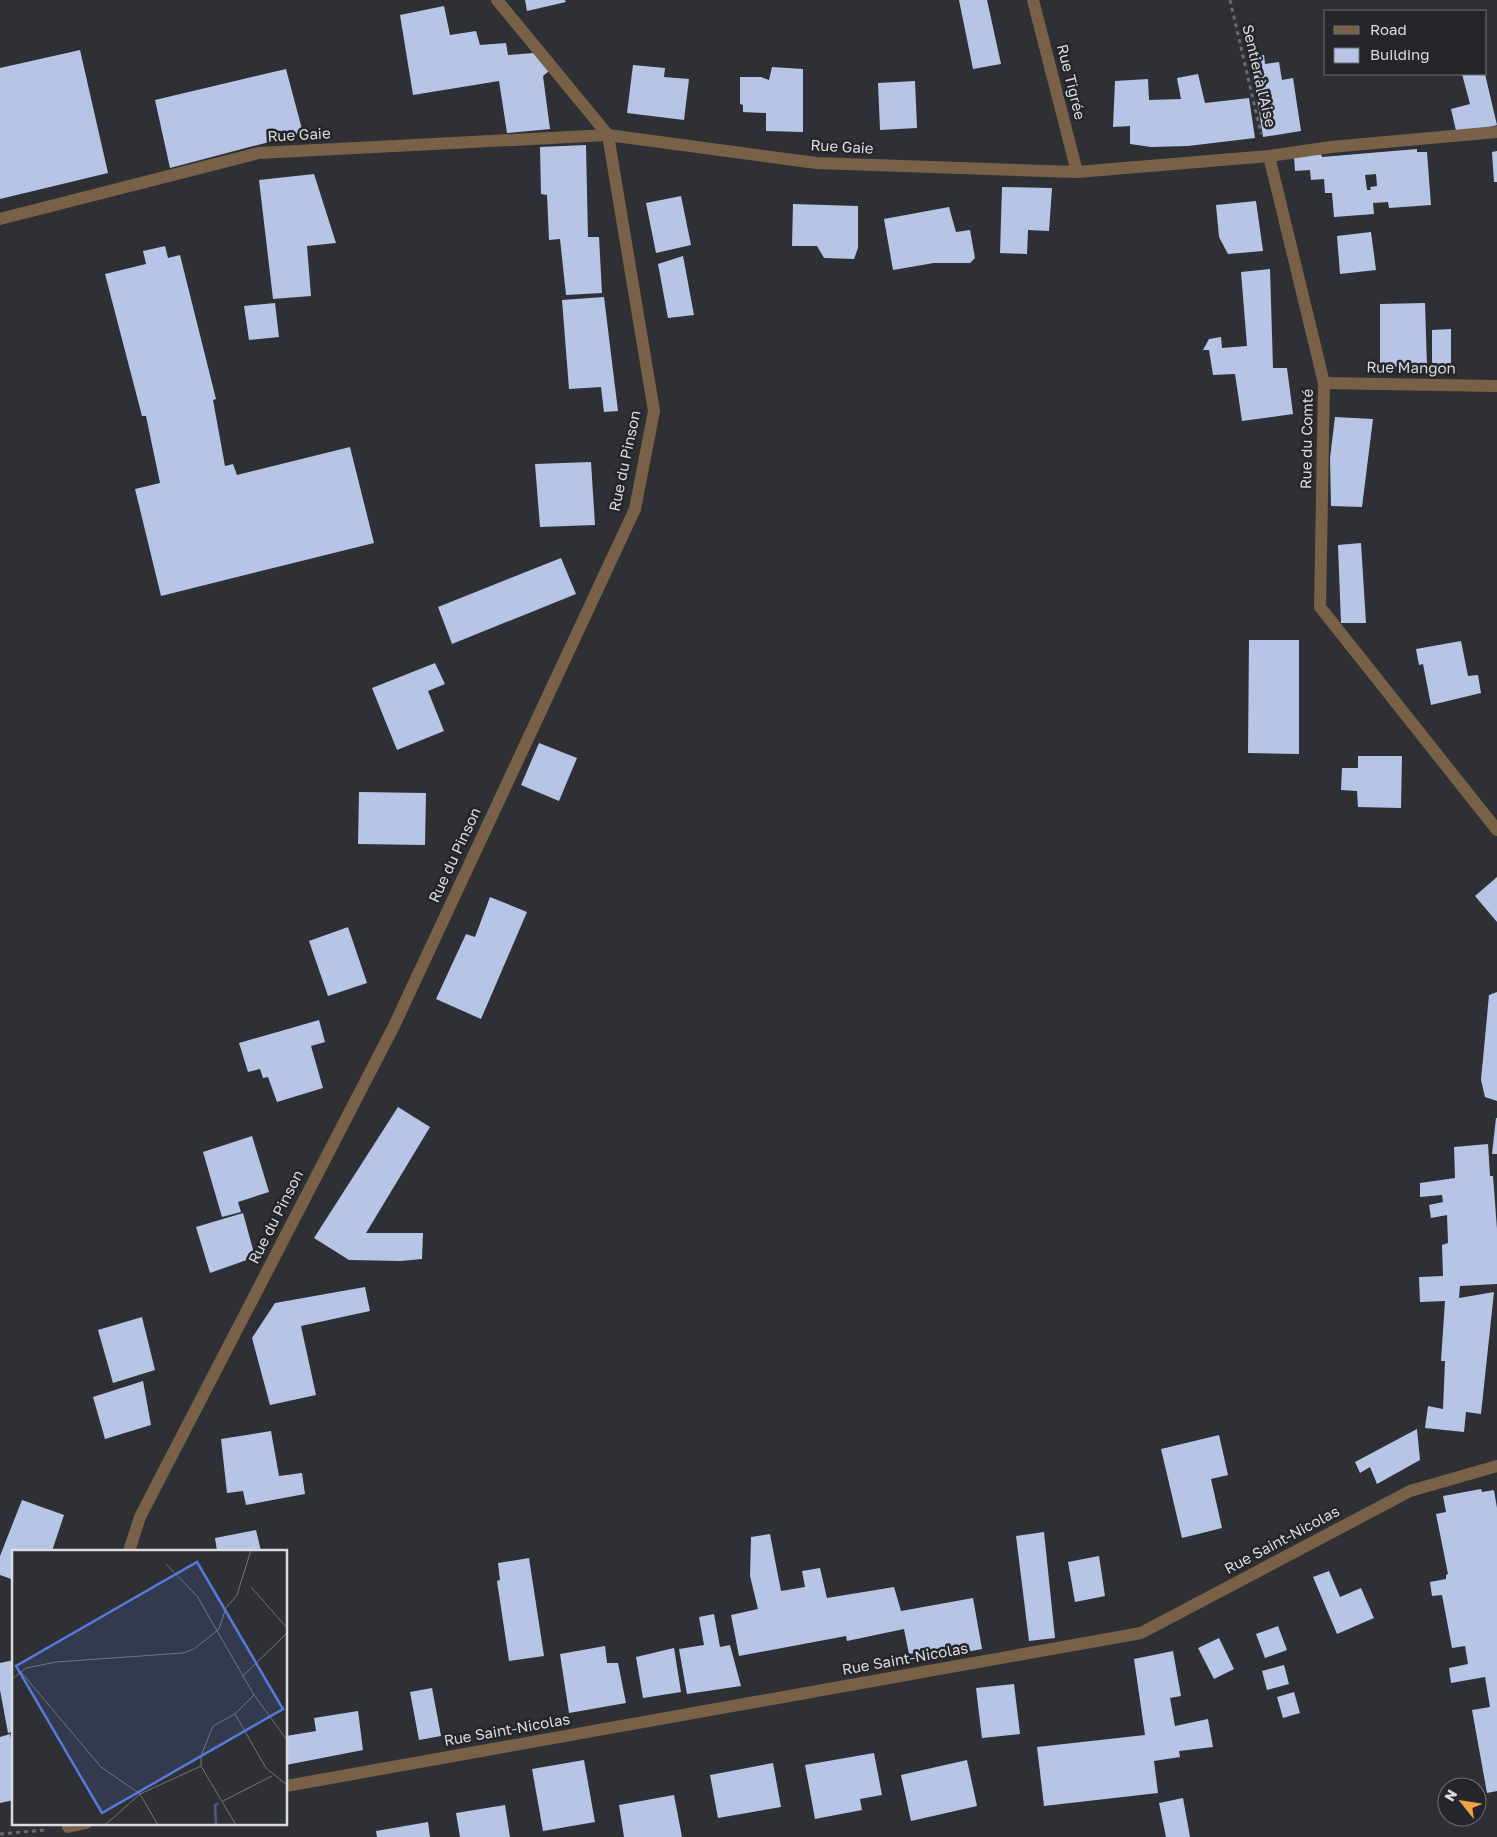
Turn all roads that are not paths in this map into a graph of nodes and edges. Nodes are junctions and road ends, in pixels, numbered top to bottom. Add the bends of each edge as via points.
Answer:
1 (497, 0) edge
2 (1033, 0) edge
3 (1497, 132) edge
4 (608, 135) junction
5 (1269, 156) junction
6 (1077, 172) junction
7 (0, 219) edge
8 (1324, 383) junction
9 (1497, 386) edge
10 (1497, 830) edge
11 (1497, 1466) edge
12 (129, 1550) edge
13 (288, 1786) edge
14 (83, 1824) edge
15 (68, 1829) edge

1 - 4 street
2 - 6 street, Rue Tigrée
3 - 5 street
4 - 6 street, Rue Gaie via 816,163
4 - 7 street, Rue Gaie via 259,153
4 - 12 street, Rue du Pinson via 654,410 635,509 394,1026 140,1517
5 - 6 street
5 - 8 street, Rue du Comté
8 - 9 street, Rue Mangon
8 - 10 street, Rue du Comté via 1320,607
11 - 13 street, Rue Saint-Nicolas via 1410,1491 1141,1633
14 - 15 street

